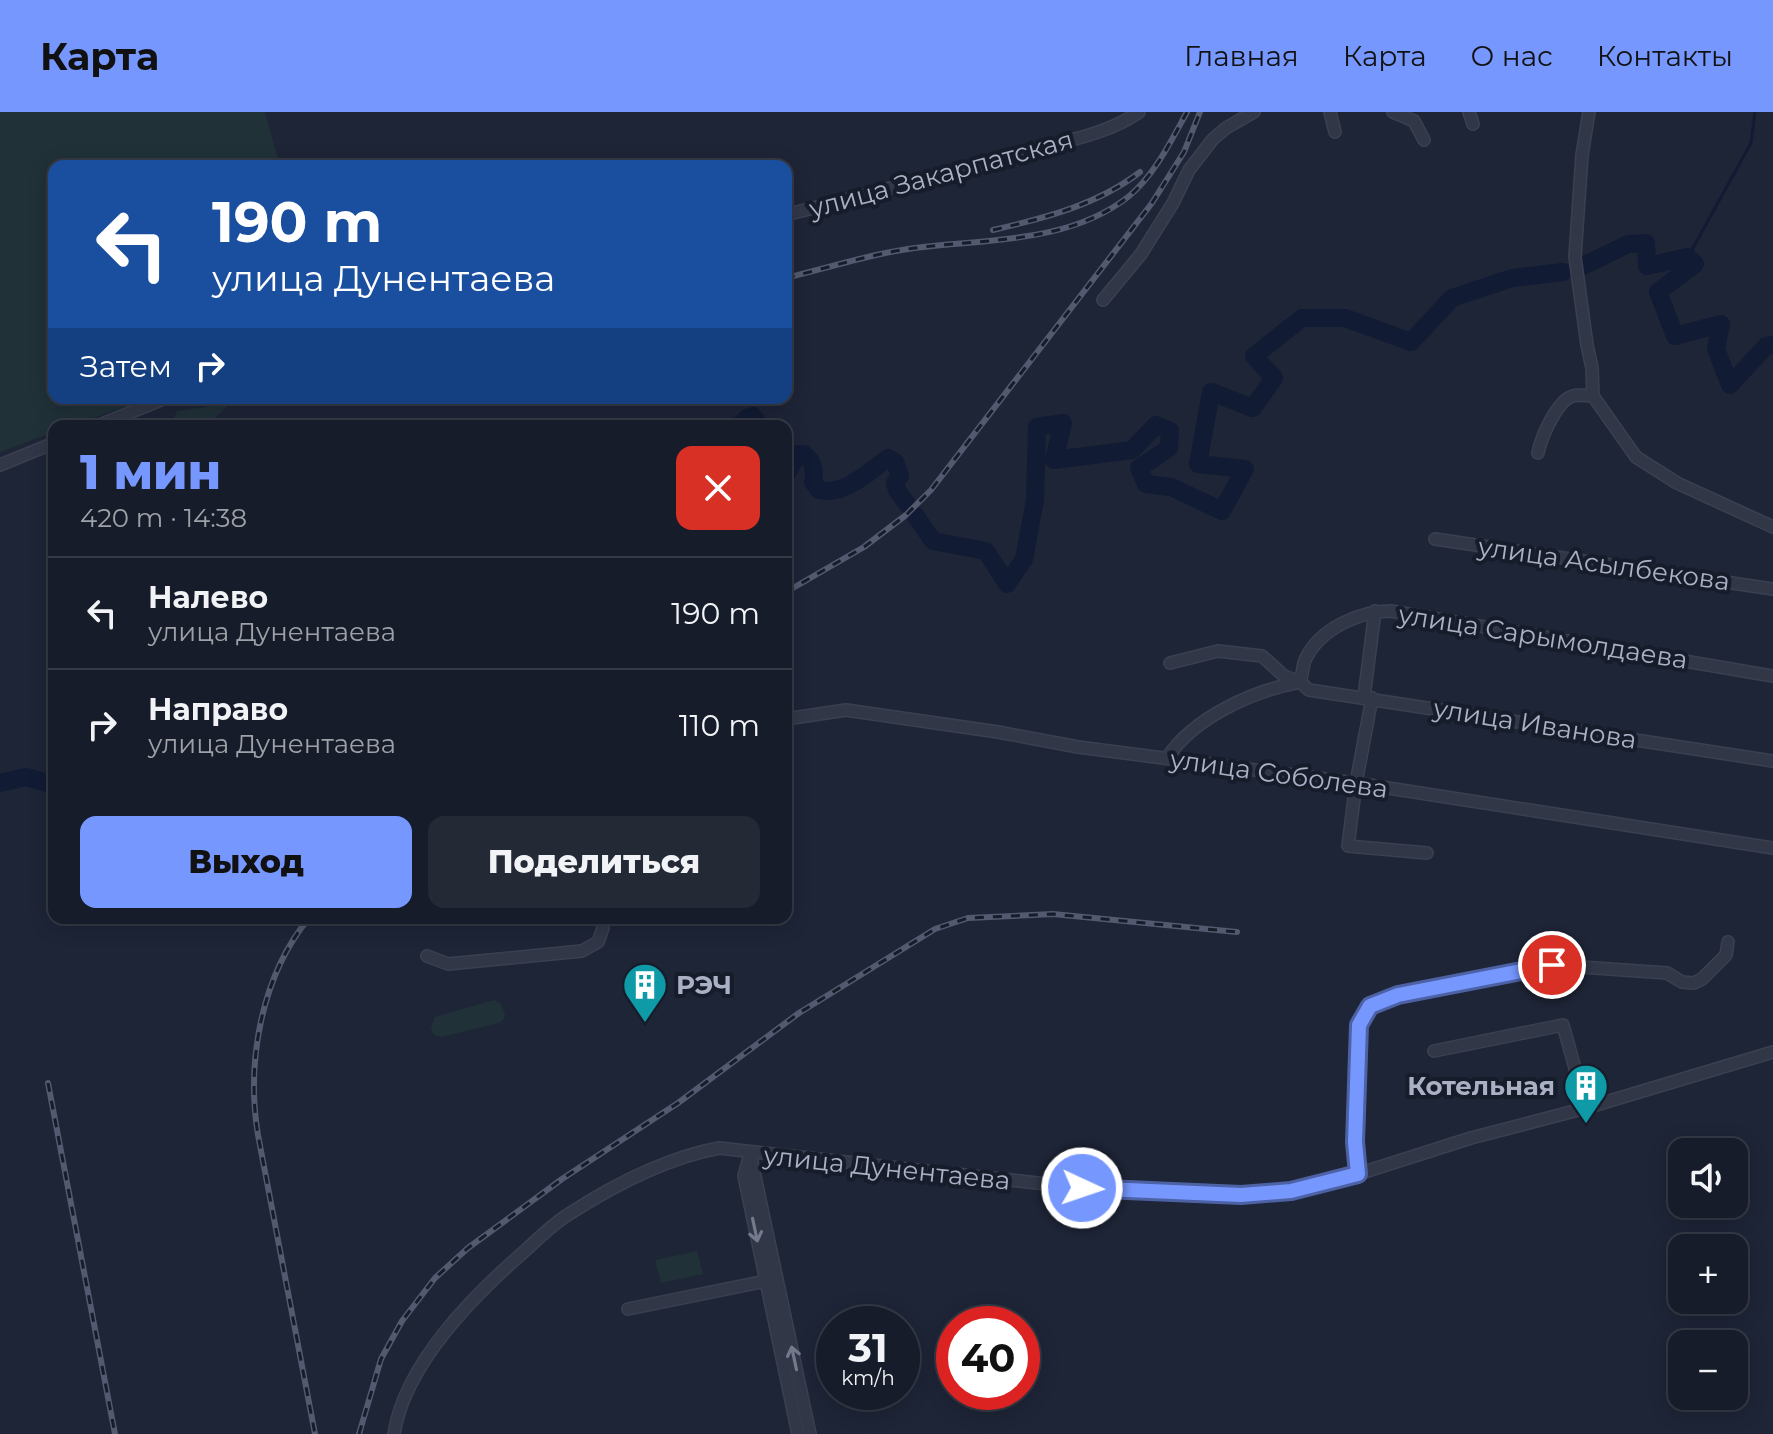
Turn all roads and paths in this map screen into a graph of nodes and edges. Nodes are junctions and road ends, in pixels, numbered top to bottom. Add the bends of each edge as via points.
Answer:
1 (1139, 112) edge
2 (1254, 112) edge
3 (1330, 112) edge
4 (1393, 112) edge
5 (1469, 112) edge
6 (1589, 112) edge
7 (1473, 124) dead end
8 (1335, 132) dead end
9 (1424, 140) dead end
10 (792, 214) edge
11 (1103, 300) dead end
12 (1593, 396) junction
13 (151, 404) edge
14 (112, 420) edge
15 (48, 445) edge
16 (1538, 453) dead end
17 (0, 465) edge
18 (1773, 527) edge
19 (1435, 539) dead end
20 (1773, 589) edge
21 (1375, 611) junction
22 (1170, 663) dead end
23 (1773, 676) edge
24 (1300, 682) junction
25 (1368, 698) junction
26 (792, 718) edge
27 (1167, 758) junction
28 (1773, 761) edge
29 (1356, 783) junction
30 (1773, 848) edge
31 (1427, 853) dead end
32 (603, 924) edge
33 (1728, 942) dead end
34 (427, 956) dead end
35 (1434, 1051) dead end
36 (1773, 1052) edge
37 (1586, 1108) junction
38 (750, 1153) junction
39 (1358, 1174) junction
40 (766, 1281) junction
41 (628, 1309) dead end
42 (394, 1434) edge
43 (798, 1434) edge
44 (810, 1434) edge

1 - 10 street, улица Закарпатская via 1087,135
2 - 11 street via 1213,139 1141,254
3 - 8 street
4 - 9 street via 1414,121
5 - 7 street
6 - 12 street via 1575,257
12 - 16 street via 1565,401
12 - 18 street via 1636,457 1677,483
13 - 14 street
15 - 17 street
19 - 20 street, улица Асылбекова
21 - 23 street, улица Сарымолдаева
21 - 24 street, улица Сарымолдаева via 1350,618 1319,640 1305,659
21 - 25 street
22 - 24 street, улица Иванова via 1218,651 1262,656 1284,676
24 - 25 street, улица Иванова via 1309,690
24 - 27 street via 1254,694 1220,713 1178,742
25 - 28 street, улица Иванова
25 - 29 street
26 - 27 street, улица Соболева via 846,710
27 - 29 street, улица Соболева
29 - 30 street, улица Соболева
29 - 31 street via 1348,846
32 - 34 street via 598,942 582,951 448,964
33 - 39 street via 1726,955 1694,983 1667,973 1552,965 1398,995 1370,1006 1359,1025
35 - 37 street via 1563,1025
36 - 37 street, улица Дунентаева
37 - 39 street, улица Дунентаева
38 - 39 street, улица Дунентаева via 1065,1186 1241,1195 1291,1191
38 -> 40 street via 744,1176
38 - 42 street, улица Дунентаева via 719,1148 693,1153 566,1215 452,1322 405,1398
44 -> 38 street
40 - 41 street
40 - 43 street

